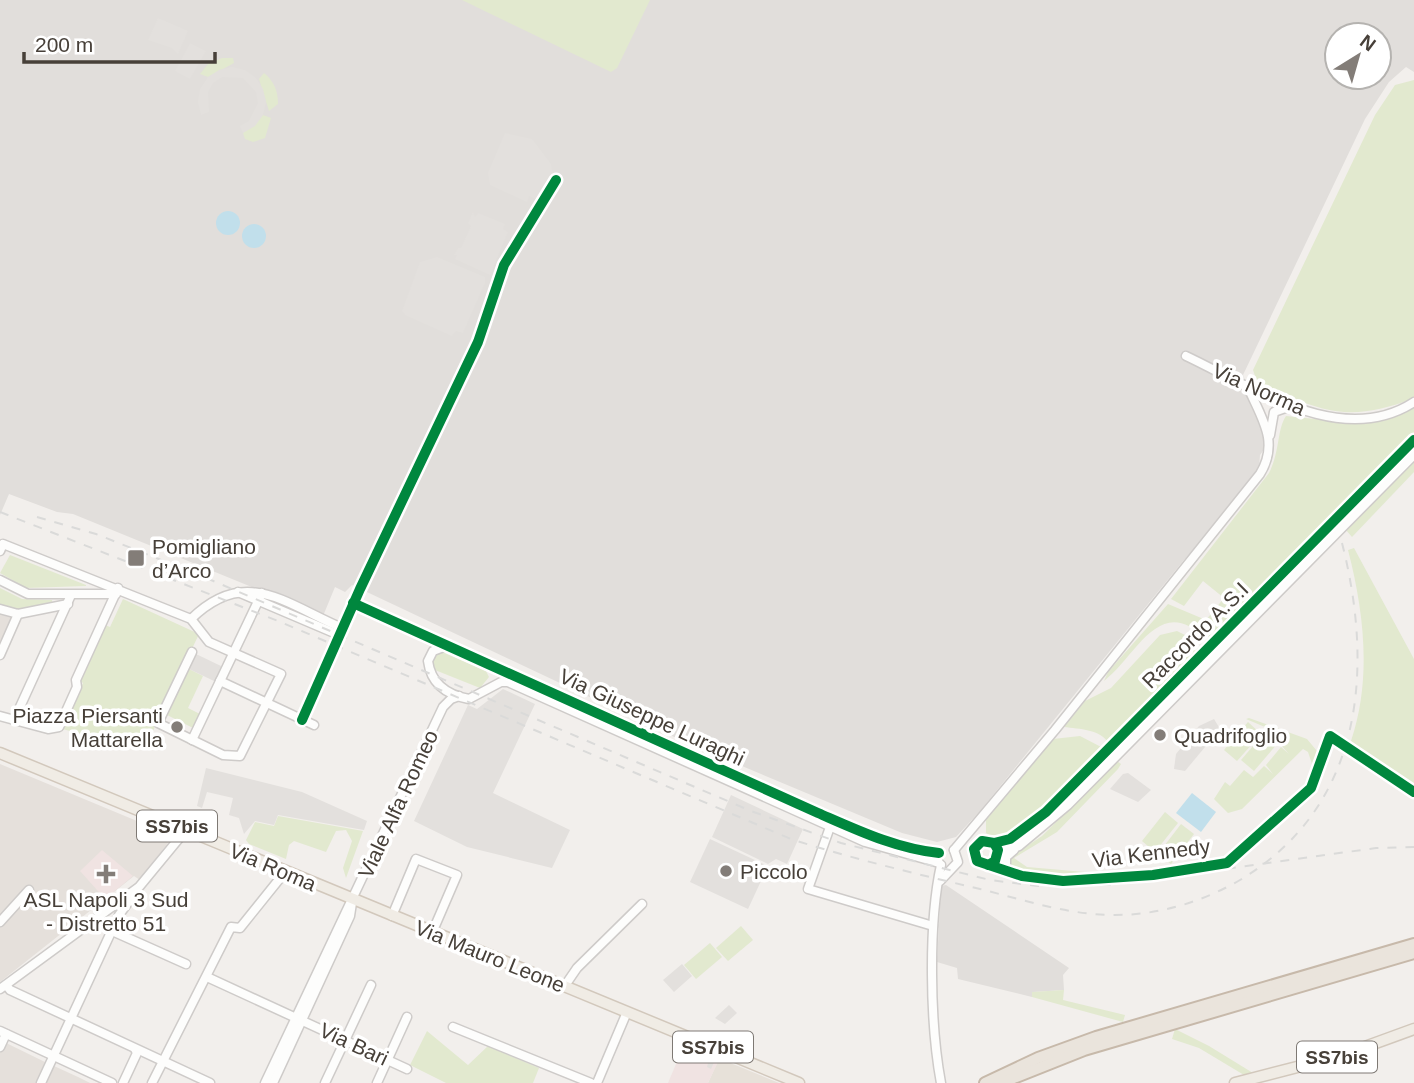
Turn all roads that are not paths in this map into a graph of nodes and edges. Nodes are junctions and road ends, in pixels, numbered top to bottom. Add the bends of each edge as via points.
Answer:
1 (556, 180) dead end
2 (1186, 356) dead end
3 (1247, 385) junction
4 (1414, 402) edge
5 (1291, 406) junction
6 (1414, 440) edge
7 (1270, 441) junction
8 (1414, 455) edge
9 (0, 551) edge
10 (0, 580) edge
11 (117, 591) junction
12 (71, 595) junction
13 (260, 597) junction
14 (353, 603) junction
15 (68, 604) junction
16 (0, 609) edge
17 (18, 614) junction
18 (191, 618) junction
19 (340, 632) junction
20 (422, 635) junction
21 (446, 646) junction
22 (192, 652) dead end
23 (235, 652) junction
24 (0, 655) edge
25 (429, 657) junction
26 (498, 670) junction
27 (220, 681) junction
28 (492, 687) junction
29 (441, 688) junction
30 (459, 696) junction
31 (267, 702) junction
32 (443, 707) junction
33 (0, 716) edge
34 (14, 720) junction
35 (302, 720) junction
36 (314, 725) dead end
37 (192, 740) junction
38 (0, 753) edge
39 (1414, 792) edge
40 (982, 819) junction
41 (830, 827) junction
42 (976, 827) junction
43 (186, 830) junction
44 (990, 842) junction
45 (1019, 846) junction
46 (975, 847) junction
47 (956, 851) junction
48 (939, 853) junction
49 (998, 856) junction
50 (923, 859) junction
51 (977, 861) junction
52 (940, 864) junction
53 (988, 865) junction
54 (953, 867) junction
55 (1010, 871) junction
56 (285, 872) junction
57 (936, 886) junction
58 (139, 887) junction
59 (29, 890) dead end
60 (353, 900) junction
61 (642, 904) dead end
62 (107, 909) junction
63 (119, 915) junction
64 (392, 916) junction
65 (0, 922) edge
66 (92, 922) junction
67 (933, 926) junction
68 (113, 930) junction
69 (432, 933) junction
70 (1414, 944) edge
71 (1414, 953) edge
72 (186, 964) dead end
73 (209, 975) junction
74 (371, 985) dead end
75 (3, 987) edge
76 (564, 987) junction
77 (627, 1012) junction
78 (300, 1016) junction
79 (407, 1017) dead end
80 (72, 1020) junction
81 (453, 1027) dead end
82 (1414, 1029) edge
83 (3, 1032) edge
84 (345, 1040) junction
85 (0, 1047) edge
86 (136, 1051) junction
87 (54, 1056) junction
88 (387, 1060) junction
89 (163, 1061) junction
90 (407, 1069) dead end
91 (41, 1083) edge
92 (112, 1083) edge
93 (123, 1083) edge
94 (152, 1083) edge
95 (210, 1083) edge
96 (265, 1083) edge
97 (273, 1083) edge
98 (325, 1083) edge
99 (377, 1083) edge
100 (591, 1083) edge
101 (597, 1083) edge
102 (799, 1083) edge
103 (941, 1083) edge
104 (985, 1083) edge
105 (1001, 1083) edge
106 (1235, 1083) edge

1 - 14 street via 504,265 478,342
2 - 3 street, Via Norma
3 - 5 street, Via Norma
3 - 7 street
4 - 5 street, Via Norma via 1351,419 1325,417
5 - 7 street via 1274,412
6 - 44 street, Raccordo A.S.I via 1046,812 1018,834
7 - 40 street via 1269,459 1247,492
8 - 45 street, Raccordo A.S.I via 1068,805
9 - 11 street via 4,544
10 - 12 street via 28,594
11 - 12 street
11 - 18 street
11 - 34 street via 59,727 48,729
12 - 15 street
13 - 18 street via 232,591
13 - 19 street
13 - 23 street
14 - 19 street
14 - 20 street, Via Giuseppe Luraghi
15 - 17 street
15 - 34 street
16 - 17 street
17 - 24 street
18 - 23 street via 209,642
19 - 35 street
20 - 21 street, Via Giuseppe Luraghi
20 - 25 street
21 - 25 street via 439,646
21 - 26 street, Via Giuseppe Luraghi
22 - 37 street via 158,723
23 - 27 street
23 - 31 street via 281,674
25 - 29 street via 430,670
26 - 28 street
26 - 48 street, Via Giuseppe Luraghi via 868,834
27 - 31 street
27 - 37 street
28 - 30 street, Via Giuseppe Luraghi via 472,698
28 - 41 street, Via Giuseppe Luraghi via 508,682 544,696
29 - 30 street
29 - 32 street
30 - 32 street, Via Giuseppe Luraghi
31 - 35 street
31 - 37 street via 240,756 223,755
32 - 60 street, Viale Alfa Romeo
33 - 34 street
35 - 36 street
38 - 43 main road, Via Roma / SS7bis
39 - 55 street, Via Kennedy, bridge via 1330,736 1311,788 1227,863 1096,881 1063,881
40 - 42 street
40 - 44 street via 981,829
41 - 50 street, Via Giuseppe Luraghi
41 - 67 street via 808,889
42 - 46 street
42 - 47 street
43 - 56 main road, Via Roma / SS7bis
43 - 58 street
44 - 46 street, Raccordo A.S.I
44 - 49 street
45 - 49 street, Raccordo A.S.I
45 - 55 street via 1006,857
46 - 47 street
46 - 51 street
47 - 48 street via 944,848
47 - 54 street
48 - 52 street
49 - 53 street, Raccordo A.S.I
49 - 55 street
50 - 52 street, Via Giuseppe Luraghi
50 - 57 street via 932,868
51 - 53 street, Via Kennedy
51 - 54 street
52 - 54 street, Via Giuseppe Luraghi
52 - 57 street
53 - 55 street, Via Kennedy
54 - 57 street
56 - 60 main road, Via Roma / SS7bis
56 - 73 street via 240,928 231,927
57 - 67 street
58 - 62 street
58 - 63 street
59 - 65 street
60 - 64 main road, Via Mauro Leone / SS7bis
60 - 78 street, Viale Alfa Romeo
61 - 76 street via 577,968
62 - 63 street
62 - 66 street
63 - 68 street
64 - 69 main road, Via Mauro Leone / SS7bis
64 - 69 street via 416,859 457,875
66 - 68 street
66 - 75 street
67 - 103 street
68 - 72 street
68 - 80 street
69 - 76 main road, Via Mauro Leone / SS7bis
70 - 104 highway via 1096,1037
71 - 105 highway via 1084,1051
73 - 78 street, Via Bari
73 - 89 street
74 - 84 street
75 - 80 street
76 - 77 main road, Via Mauro Leone / SS7bis
77 - 101 street
77 - 102 main road, SS7bis
78 - 84 street, Via Bari
78 - 96 street, Viale Alfa Romeo
78 - 97 street, Viale Alfa Romeo
79 - 88 street
80 - 86 street
80 - 87 street
81 - 100 street
82 - 106 main road, SS7bis via 1340,1056
83 - 85 street
83 - 87 street
84 - 88 street, Via Bari
84 - 98 street
86 - 89 street
86 - 93 street
87 - 91 street
87 - 92 street
88 - 90 street, Via Bari
88 - 99 street
89 - 94 street
89 - 95 street

